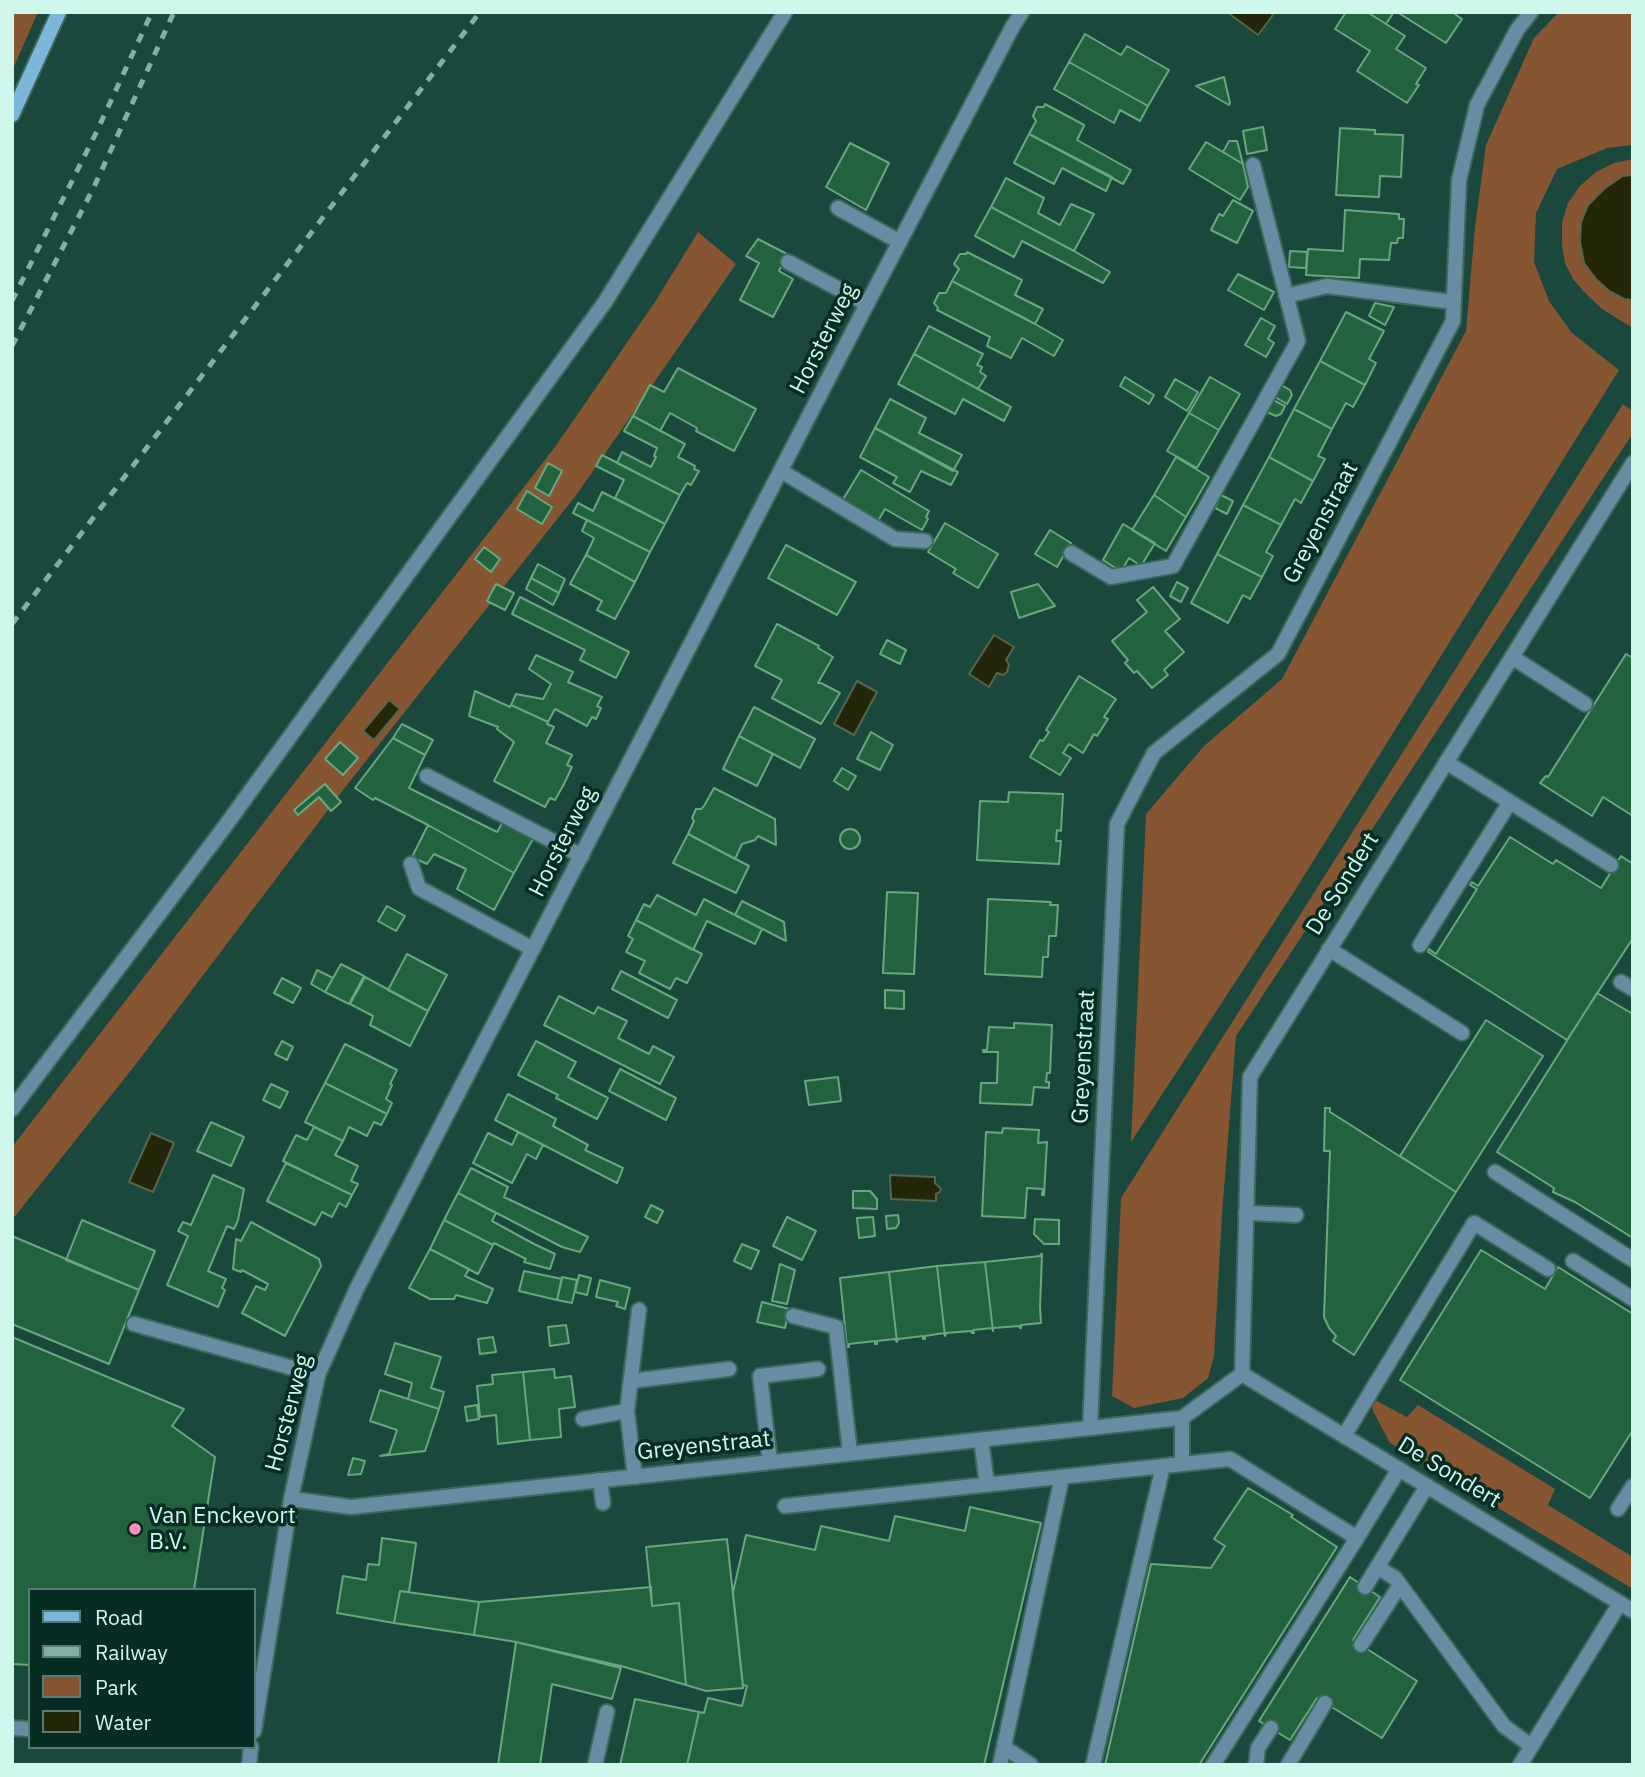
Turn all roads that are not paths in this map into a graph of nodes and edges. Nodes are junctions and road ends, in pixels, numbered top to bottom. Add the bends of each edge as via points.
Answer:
1 (59, 12) edge
2 (785, 12) edge
3 (1022, 12) edge
4 (1531, 12) edge
5 (12, 115) edge
6 (1253, 165) dead end
7 (838, 208) dead end
8 (900, 242) junction
9 (788, 262) dead end
10 (1286, 296) junction
11 (1453, 302) junction
12 (867, 304) junction
13 (1633, 463) edge
14 (781, 471) junction
15 (925, 541) dead end
16 (1071, 554) dead end
17 (1512, 657) junction
18 (1585, 704) dead end
19 (1446, 762) junction
20 (426, 776) dead end
21 (1510, 802) junction
22 (582, 856) junction
23 (411, 864) dead end
24 (1611, 864) dead end
25 (1420, 945) dead end
26 (533, 949) junction
27 (1329, 949) junction
28 (1462, 1033) dead end
29 (12, 1110) edge
30 (1495, 1172) dead end
31 (1246, 1213) junction
32 (1296, 1215) dead end
33 (1633, 1260) edge
34 (1573, 1261) dead end
35 (1548, 1269) dead end
36 (1633, 1298) edge
37 (639, 1310) dead end
38 (793, 1316) dead end
39 (134, 1324) dead end
40 (818, 1368) dead end
41 (729, 1369) dead end
42 (1242, 1374) junction
43 (318, 1375) junction
44 (631, 1381) junction
45 (627, 1411) junction
46 (1182, 1418) junction
47 (583, 1419) dead end
48 (1090, 1428) junction
49 (1344, 1436) junction
50 (981, 1440) junction
51 (850, 1453) junction
52 (770, 1462) junction
53 (1182, 1464) junction
54 (1163, 1466) junction
55 (1399, 1469) junction
56 (635, 1477) junction
57 (1062, 1477) junction
58 (600, 1480) junction
59 (987, 1484) junction
60 (1427, 1486) junction
61 (1633, 1486) edge
62 (290, 1499) junction
63 (603, 1503) dead end
64 (785, 1506) dead end
65 (1618, 1509) dead end
66 (1357, 1538) junction
67 (1377, 1567) junction
68 (1400, 1585) junction
69 (1365, 1587) dead end
70 (1626, 1607) edge
71 (1361, 1645) dead end
72 (1325, 1703) dead end
73 (607, 1712) dead end
74 (256, 1718) edge
75 (1271, 1728) dead end
76 (1531, 1746) junction
77 (1004, 1747) junction
78 (595, 1765) edge
79 (1000, 1765) edge
80 (1031, 1765) edge
81 (1094, 1765) edge
82 (1213, 1765) edge
83 (1256, 1765) edge
84 (1288, 1765) edge
85 (1520, 1765) edge

1 - 5 main road
2 - 29 street via 605,302 223,829
3 - 8 street, Horsterweg
4 - 11 street, Greyenstraat via 1477,105 1459,180
6 - 10 street
7 - 8 street
8 - 12 street, Horsterweg
9 - 12 street
10 - 11 street via 1327,286
10 - 16 street via 1298,341 1172,566 1111,577
11 - 48 street, Greyenstraat via 1453,321 1278,654 1154,753 1117,824
12 - 14 street, Horsterweg
13 - 17 street, De Sondert
14 - 15 street via 895,539
14 - 22 street, Horsterweg
17 - 18 street
17 - 19 street, De Sondert
19 - 21 street
19 - 27 street, De Sondert
20 - 22 street
21 - 24 street
21 - 25 street
22 - 26 street, Horsterweg
23 - 26 street via 419,888
26 - 43 street, Horsterweg via 357,1288
27 - 28 street
27 - 31 street, De Sondert via 1250,1077
30 - 33 street
31 - 32 street
31 - 42 street, De Sondert
34 - 36 street
35 - 49 street via 1474,1223
37 - 44 street
38 - 51 street via 836,1327
39 - 43 street
40 - 52 street via 760,1376
41 - 44 street
42 - 46 street
42 - 49 street, De Sondert
43 - 62 street, Horsterweg
44 - 45 street
45 - 47 street
45 - 56 street
46 - 48 street
46 - 53 street
48 - 50 street, Greyenstraat
49 - 55 street, De Sondert
50 - 51 street, Greyenstraat
50 - 59 street
51 - 52 street, Greyenstraat
52 - 56 street, Greyenstraat
53 - 54 street
53 - 66 street via 1230,1459
54 - 57 street
54 - 81 street
55 - 60 street, De Sondert
55 - 66 street
56 - 58 street, Greyenstraat
57 - 59 street
57 - 77 street
58 - 62 street, Greyenstraat via 351,1507
58 - 63 street
59 - 64 street
60 - 67 street
60 - 70 street, De Sondert
61 - 65 street
62 - 74 street, Horsterweg
66 - 82 street
67 - 68 street
67 - 69 street
68 - 71 street
68 - 76 street via 1504,1726
70 - 76 street
72 - 84 street
73 - 78 street
75 - 83 street via 1258,1748
76 - 85 street
77 - 79 street
77 - 80 street

